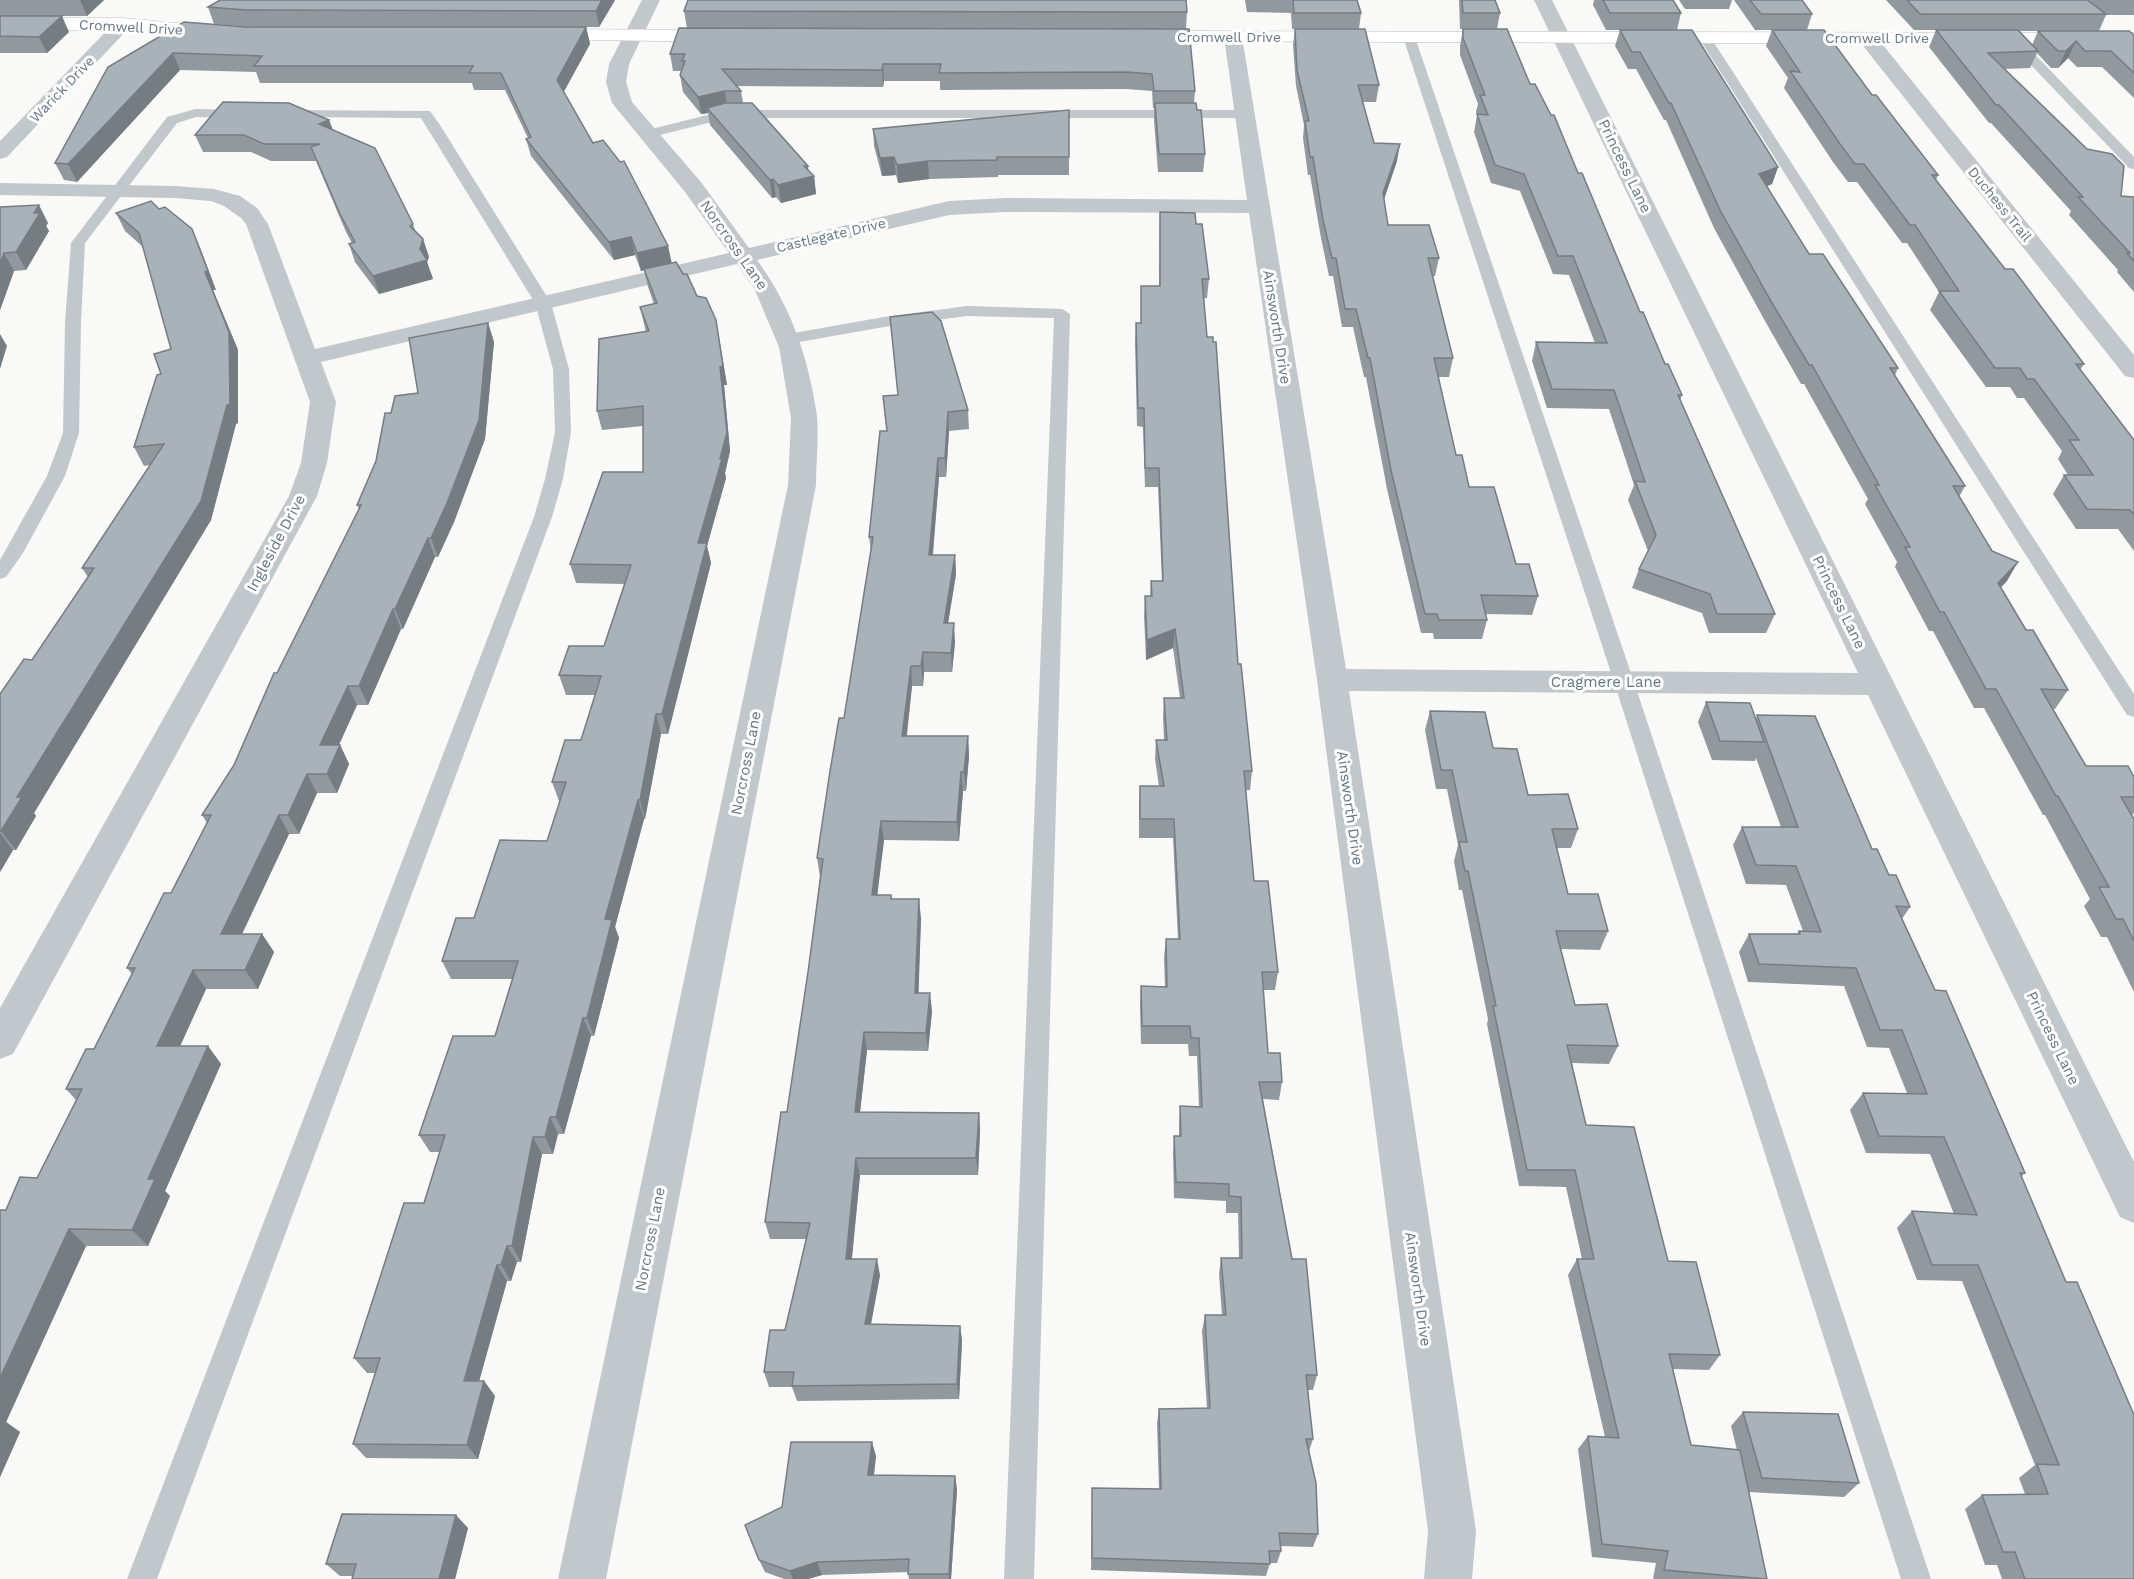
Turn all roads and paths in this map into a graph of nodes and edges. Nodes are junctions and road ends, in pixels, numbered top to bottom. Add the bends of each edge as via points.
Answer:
1 (651, 0) edge
2 (1543, 0) edge
3 (0, 24) edge
4 (123, 24) junction
5 (242, 35) edge
6 (526, 35) edge
7 (634, 35) junction
8 (742, 36) edge
9 (1125, 37) edge
10 (1233, 37) junction
11 (1409, 37) junction
12 (1562, 38) junction
13 (1705, 38) junction
14 (1867, 38) junction
15 (2012, 39) junction
16 (2134, 39) edge
17 (1245, 114) junction
18 (648, 134) junction
19 (0, 153) edge
20 (2134, 165) edge
21 (0, 189) edge
22 (116, 191) junction
23 (1258, 207) junction
24 (743, 255) junction
25 (543, 303) junction
26 (788, 339) junction
27 (307, 358) junction
28 (2134, 371) edge
29 (0, 573) edge
30 (1332, 680) junction
31 (1624, 682) junction
32 (1880, 684) junction
33 (2134, 710) edge
34 (0, 1043) edge
35 (2134, 1204) edge
36 (142, 1579) edge
37 (582, 1579) edge
38 (1019, 1579) edge
39 (1448, 1579) edge
40 (1916, 1579) edge

1 - 7 street, Norcross Lane
2 - 12 street, Princess Lane
3 - 4 street, Cromwell Drive
4 - 5 street, Cromwell Drive
4 - 19 street, Warick Drive
6 - 7 street
7 - 8 street
7 - 18 street, Norcross Lane via 619,64 616,82 622,103
9 - 10 street, Cromwell Drive
10 - 11 street, Cromwell Drive
10 - 17 street, Ainsworth Drive
11 - 12 street, Cromwell Drive
11 - 31 lane
12 - 13 street, Cromwell Drive
12 - 32 street, Princess Lane
13 - 14 street, Cromwell Drive
13 - 33 lane
14 - 15 street, Cromwell Drive
14 - 28 street, Duchess Trail
15 - 16 street, Cromwell Drive
15 - 20 lane
17 - 18 lane via 728,114
17 - 23 street, Ainsworth Drive
18 - 24 street, Norcross Lane
21 - 22 street, Ingleside Drive
22 - 25 lane via 172,120 195,113 425,114
22 - 27 street, Ingleside Drive via 214,195 249,213 257,224
22 - 29 lane via 78,243 70,433 56,476
23 - 24 street, Castlegate Drive via 949,208
23 - 30 street, Ainsworth Drive
24 - 25 street, Castlegate Drive
24 - 26 street, Norcross Lane via 765,288
25 - 27 street, Castlegate Drive
25 - 36 lane via 561,369 563,432 543,517
26 - 37 street, Norcross Lane via 804,418 802,485
26 - 38 lane via 967,311 1062,314
27 - 34 street, Ingleside Drive via 323,402 314,463 303,496
30 - 31 street, Cragmere Lane
30 - 39 street, Ainsworth Drive via 1452,1531
31 - 32 street, Cragmere Lane
31 - 40 lane
32 - 35 street, Princess Lane

